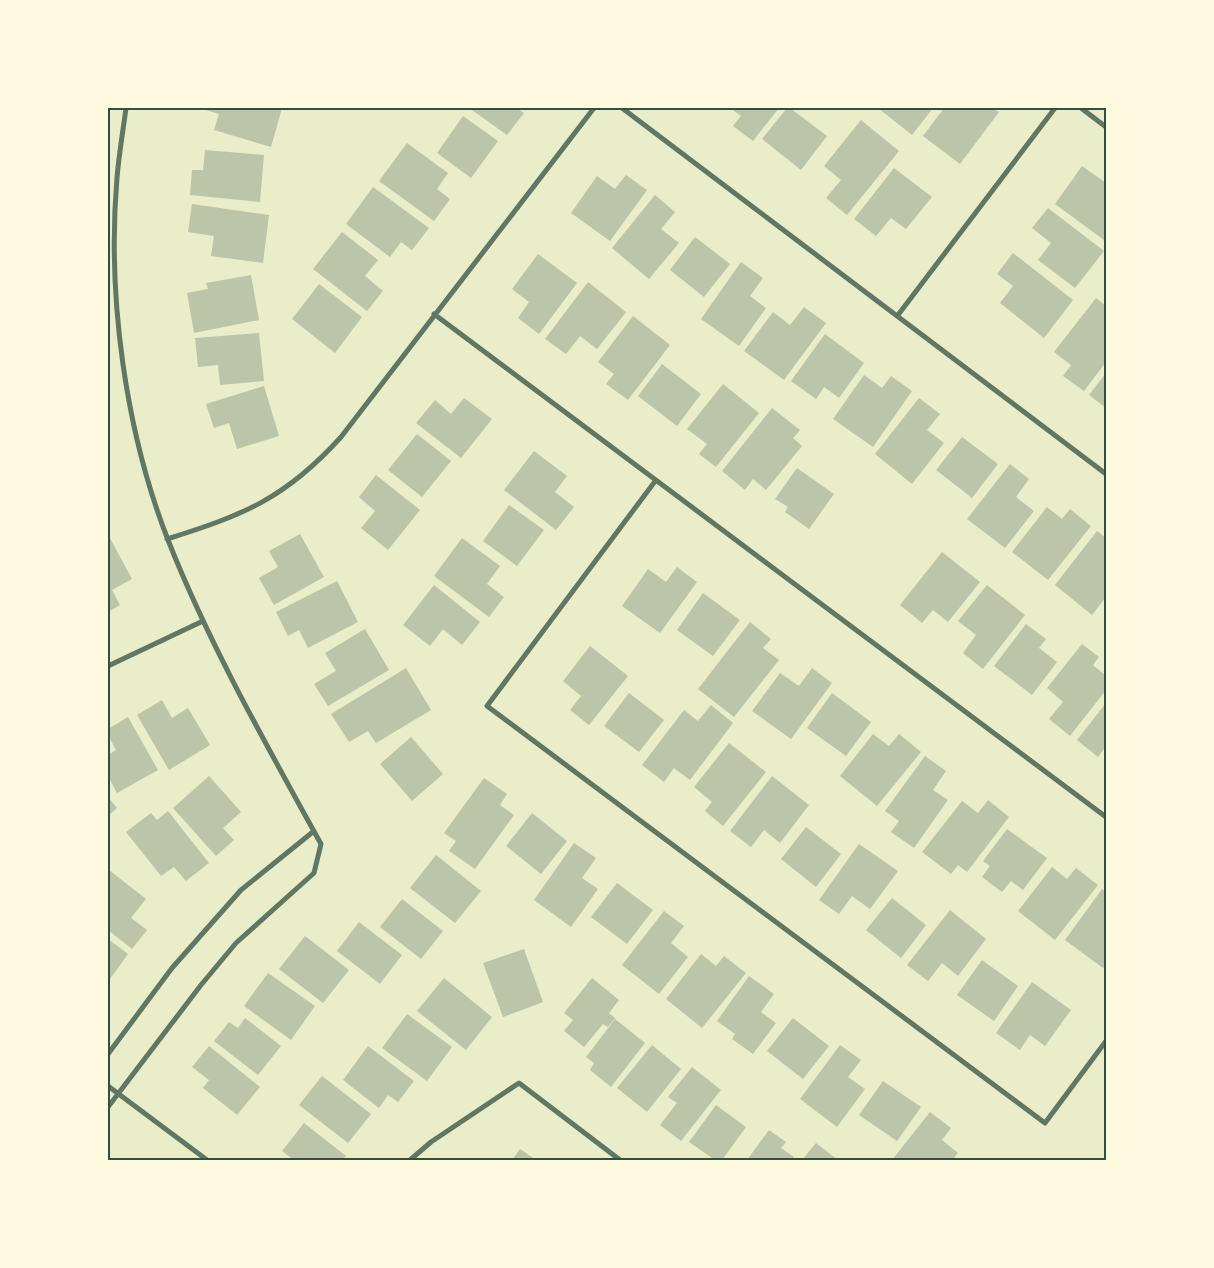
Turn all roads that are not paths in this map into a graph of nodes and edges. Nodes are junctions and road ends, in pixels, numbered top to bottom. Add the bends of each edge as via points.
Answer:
1 (126, 108) edge
2 (594, 108) edge
3 (622, 108) edge
4 (1055, 108) edge
5 (1081, 108) edge
6 (1106, 127) edge
7 (434, 314) junction
8 (898, 315) junction
9 (1106, 474) edge
10 (656, 480) junction
11 (167, 539) junction
12 (203, 621) junction
13 (108, 666) edge
14 (1106, 817) edge
15 (314, 831) junction
16 (1106, 1041) edge
17 (108, 1054) edge
18 (108, 1086) edge
19 (118, 1094) junction
20 (108, 1107) edge
21 (207, 1160) edge
22 (410, 1160) edge
23 (620, 1160) edge

1 - 11 street via 117,179 115,244 119,328 130,402 146,474
2 - 7 street
3 - 8 street
4 - 8 street
5 - 6 street
7 - 10 street
7 - 11 street via 341,437 297,480 257,507
8 - 9 street
10 - 14 street
10 - 16 street via 487,706 1045,1124
11 - 12 street
12 - 13 street
12 - 15 street
15 - 17 street via 241,890 172,968
15 - 19 street via 322,844 314,872 236,943 200,985
18 - 19 street
19 - 20 street
19 - 21 street
22 - 23 street via 431,1142 519,1083

